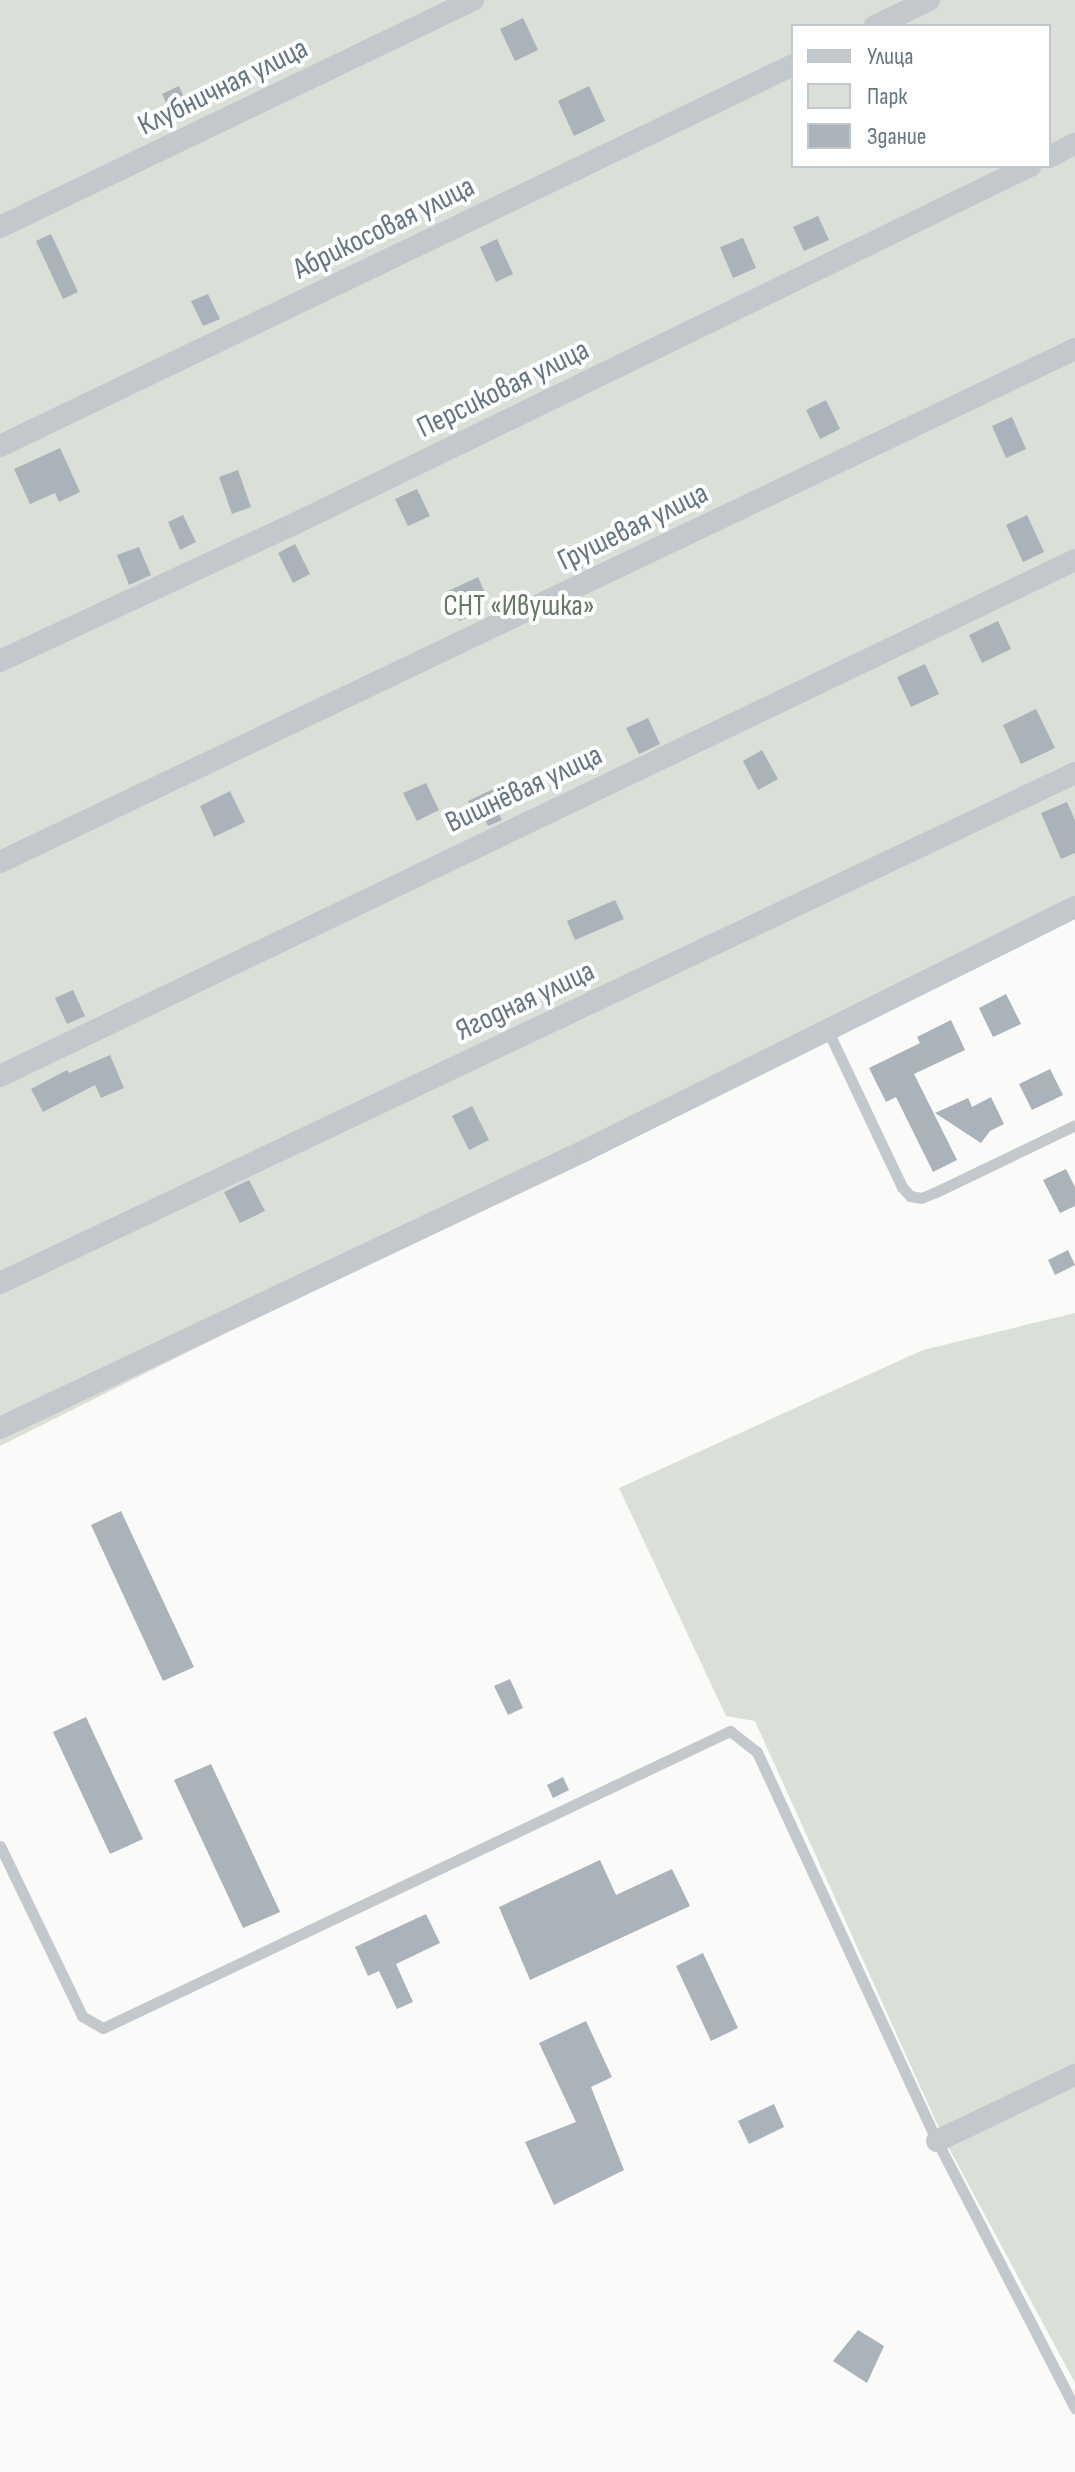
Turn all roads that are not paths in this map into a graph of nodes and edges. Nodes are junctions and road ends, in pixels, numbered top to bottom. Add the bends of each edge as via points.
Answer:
1 (473, 0) edge
2 (929, 0) edge
3 (879, 24) edge
4 (791, 66) edge
5 (1075, 144) edge
6 (1051, 156) edge
7 (1026, 168) edge
8 (0, 227) edge
9 (1075, 349) edge
10 (0, 446) edge
11 (1075, 560) edge
12 (0, 661) edge
13 (1075, 773) edge
14 (0, 862) edge
15 (1075, 907) edge
16 (827, 1028) junction
17 (0, 1076) edge
18 (1075, 1125) edge
19 (0, 1283) edge
20 (0, 1428) edge
21 (0, 1846) edge
22 (1075, 2075) edge
23 (937, 2141) junction
24 (1075, 2408) edge

1 - 8 street, Клубничная улица
2 - 3 street
4 - 10 street, Абрикосовая улица
5 - 6 street
7 - 12 street, Персиковая улица
9 - 14 street, Грушевая улица
11 - 17 street, Вишнёвая улица
13 - 19 street, Ягодная улица
15 - 16 street
16 - 18 lane via 910,1196 936,1192
16 - 20 street via 586,1150
21 - 23 lane via 82,2016 103,2028 730,1731 757,1752
22 - 23 street
23 - 24 lane

